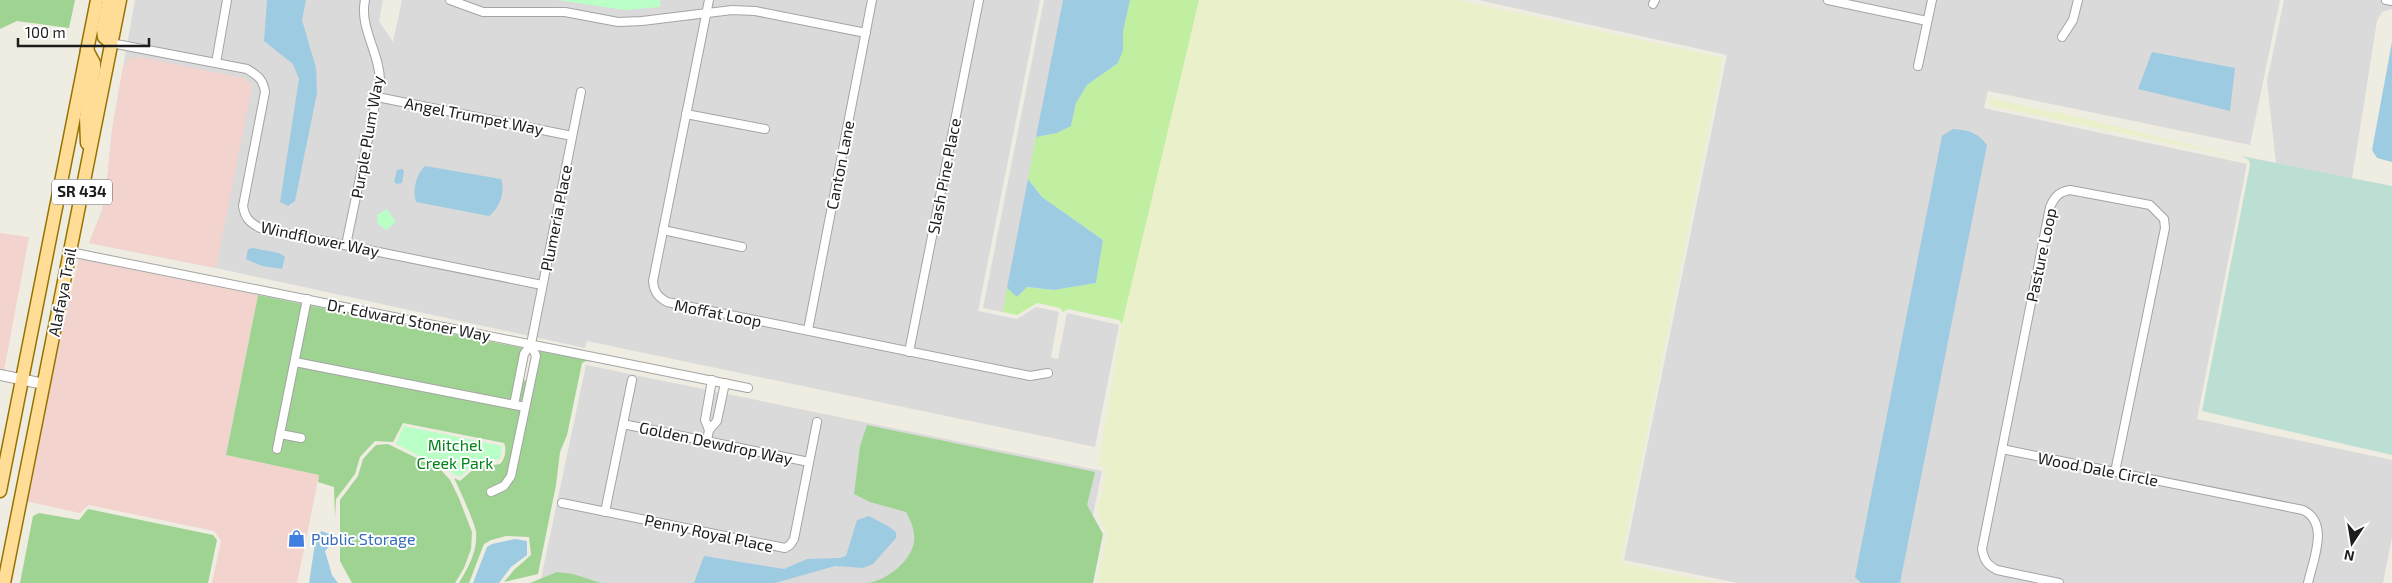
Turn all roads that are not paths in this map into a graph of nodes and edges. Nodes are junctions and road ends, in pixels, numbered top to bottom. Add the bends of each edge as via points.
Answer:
1 (97, 0) edge
2 (109, 0) edge
3 (120, 0) edge
4 (227, 0) edge
5 (365, 0) edge
6 (450, 0) edge
7 (709, 0) edge
8 (872, 0) edge
9 (978, 0) edge
10 (1828, 0) edge
11 (1932, 0) edge
12 (2078, 0) edge
13 (2386, 0) edge
14 (2392, 1) edge
15 (705, 14) junction
16 (1927, 21) junction
17 (866, 33) junction
18 (2062, 37) dead end
19 (111, 43) junction
20 (87, 50) junction
21 (216, 63) junction
22 (1918, 66) dead end
23 (581, 92) dead end
24 (377, 97) junction
25 (686, 114) junction
26 (765, 129) dead end
27 (572, 136) junction
28 (88, 161) junction
29 (662, 230) junction
30 (346, 245) junction
31 (742, 247) dead end
32 (70, 252) junction
33 (542, 285) junction
34 (307, 299) junction
35 (808, 330) junction
36 (531, 344) junction
37 (909, 352) junction
38 (295, 362) junction
39 (1048, 373) dead end
40 (520, 374) junction
41 (0, 375) edge
42 (531, 377) junction
43 (22, 380) junction
44 (632, 380) dead end
45 (712, 380) junction
46 (725, 383) junction
47 (44, 384) junction
48 (748, 388) dead end
49 (708, 403) junction
50 (514, 405) junction
51 (720, 406) junction
52 (526, 407) junction
53 (706, 414) junction
54 (718, 417) junction
55 (817, 422) dead end
56 (623, 424) junction
57 (709, 430) junction
58 (280, 434) junction
59 (301, 438) dead end
60 (706, 441) junction
61 (277, 449) dead end
62 (2002, 449) junction
63 (809, 462) junction
64 (2115, 472) junction
65 (0, 491) edge
66 (491, 492) dead end
67 (562, 503) dead end
68 (605, 512) junction
69 (4, 583) edge
70 (2058, 583) edge
71 (2308, 583) edge

1 - 20 main road, Alafaya Trail / SR 434
2 - 19 main road via 103,30
3 - 19 main road, Alafaya Trail / SR 434
4 - 21 street
5 - 24 street, Purple Plum Way via 364,19 380,69
6 - 15 street via 482,12 564,12 618,22
7 - 15 street, Moffat Loop
8 - 17 street, Canton Lane
9 - 37 street, Slash Pine Place
10 - 16 street
11 - 16 street
12 - 18 street via 2073,20
13 - 14 street
15 - 17 street via 755,11
15 - 25 street, Moffat Loop
16 - 22 street
17 - 35 street, Canton Lane
19 - 21 street, Windflower Way
19 - 28 main road, Alafaya Trail / SR 434
20 - 28 main road via 94,63 86,117
20 - 43 main road, Alafaya Trail / SR 434
21 - 30 street, Windflower Way via 247,69 264,82 244,216 260,228
23 - 27 street, Plumeria Place
24 - 27 street, Angel Trumpet Way
24 - 30 street, Purple Plum Way
25 - 26 street
25 - 29 street, Moffat Loop
27 - 33 street, Plumeria Place
28 - 32 main road, Alafaya Trail / SR 434
29 - 31 street
29 - 35 street, Moffat Loop via 653,281 659,298
30 - 33 street, Windflower Way
32 - 34 street, Dr. Edward Stoner Way
32 - 47 main road, Alafaya Trail / SR 434
33 - 36 street, Plumeria Place
34 - 36 street, Dr. Edward Stoner Way
34 - 38 street
35 - 37 street, Moffat Loop
36 - 40 street via 524,354
36 - 42 street via 536,356
36 - 45 street, Dr. Edward Stoner Way
37 - 39 street, Moffat Loop via 1030,376
38 - 50 street
38 - 58 street
40 - 42 street
40 - 50 street
41 - 43 street
42 - 52 street
43 - 47 street
43 - 65 main road, Alafaya Trail / SR 434
44 - 56 street
45 - 46 street, Dr. Edward Stoner Way
45 - 49 street
46 - 48 street, Dr. Edward Stoner Way
46 - 51 street
47 - 69 main road, Alafaya Trail / SR 434
49 - 51 street
49 - 53 street
50 - 52 street
51 - 54 street
52 - 66 street via 511,476 504,486
53 - 54 street
53 - 57 street
54 - 57 street
55 - 63 street, Penny Royal Place
56 - 60 street, Golden Dewdrop Way
56 - 68 street
57 - 60 street
58 - 59 street
58 - 61 street
60 - 63 street, Golden Dewdrop Way
62 - 64 street, Wood Dale Circle
62 - 64 street, Pasture Loop via 2054,197 2070,190 2150,205 2159,211 2166,228
62 - 70 street via 1982,549 1984,558 1988,566 1997,570
63 - 68 street, Penny Royal Place via 794,539 785,548
64 - 71 street, Wood Dale Circle via 2312,514 2318,524 2318,534
67 - 68 street, Penny Royal Place

